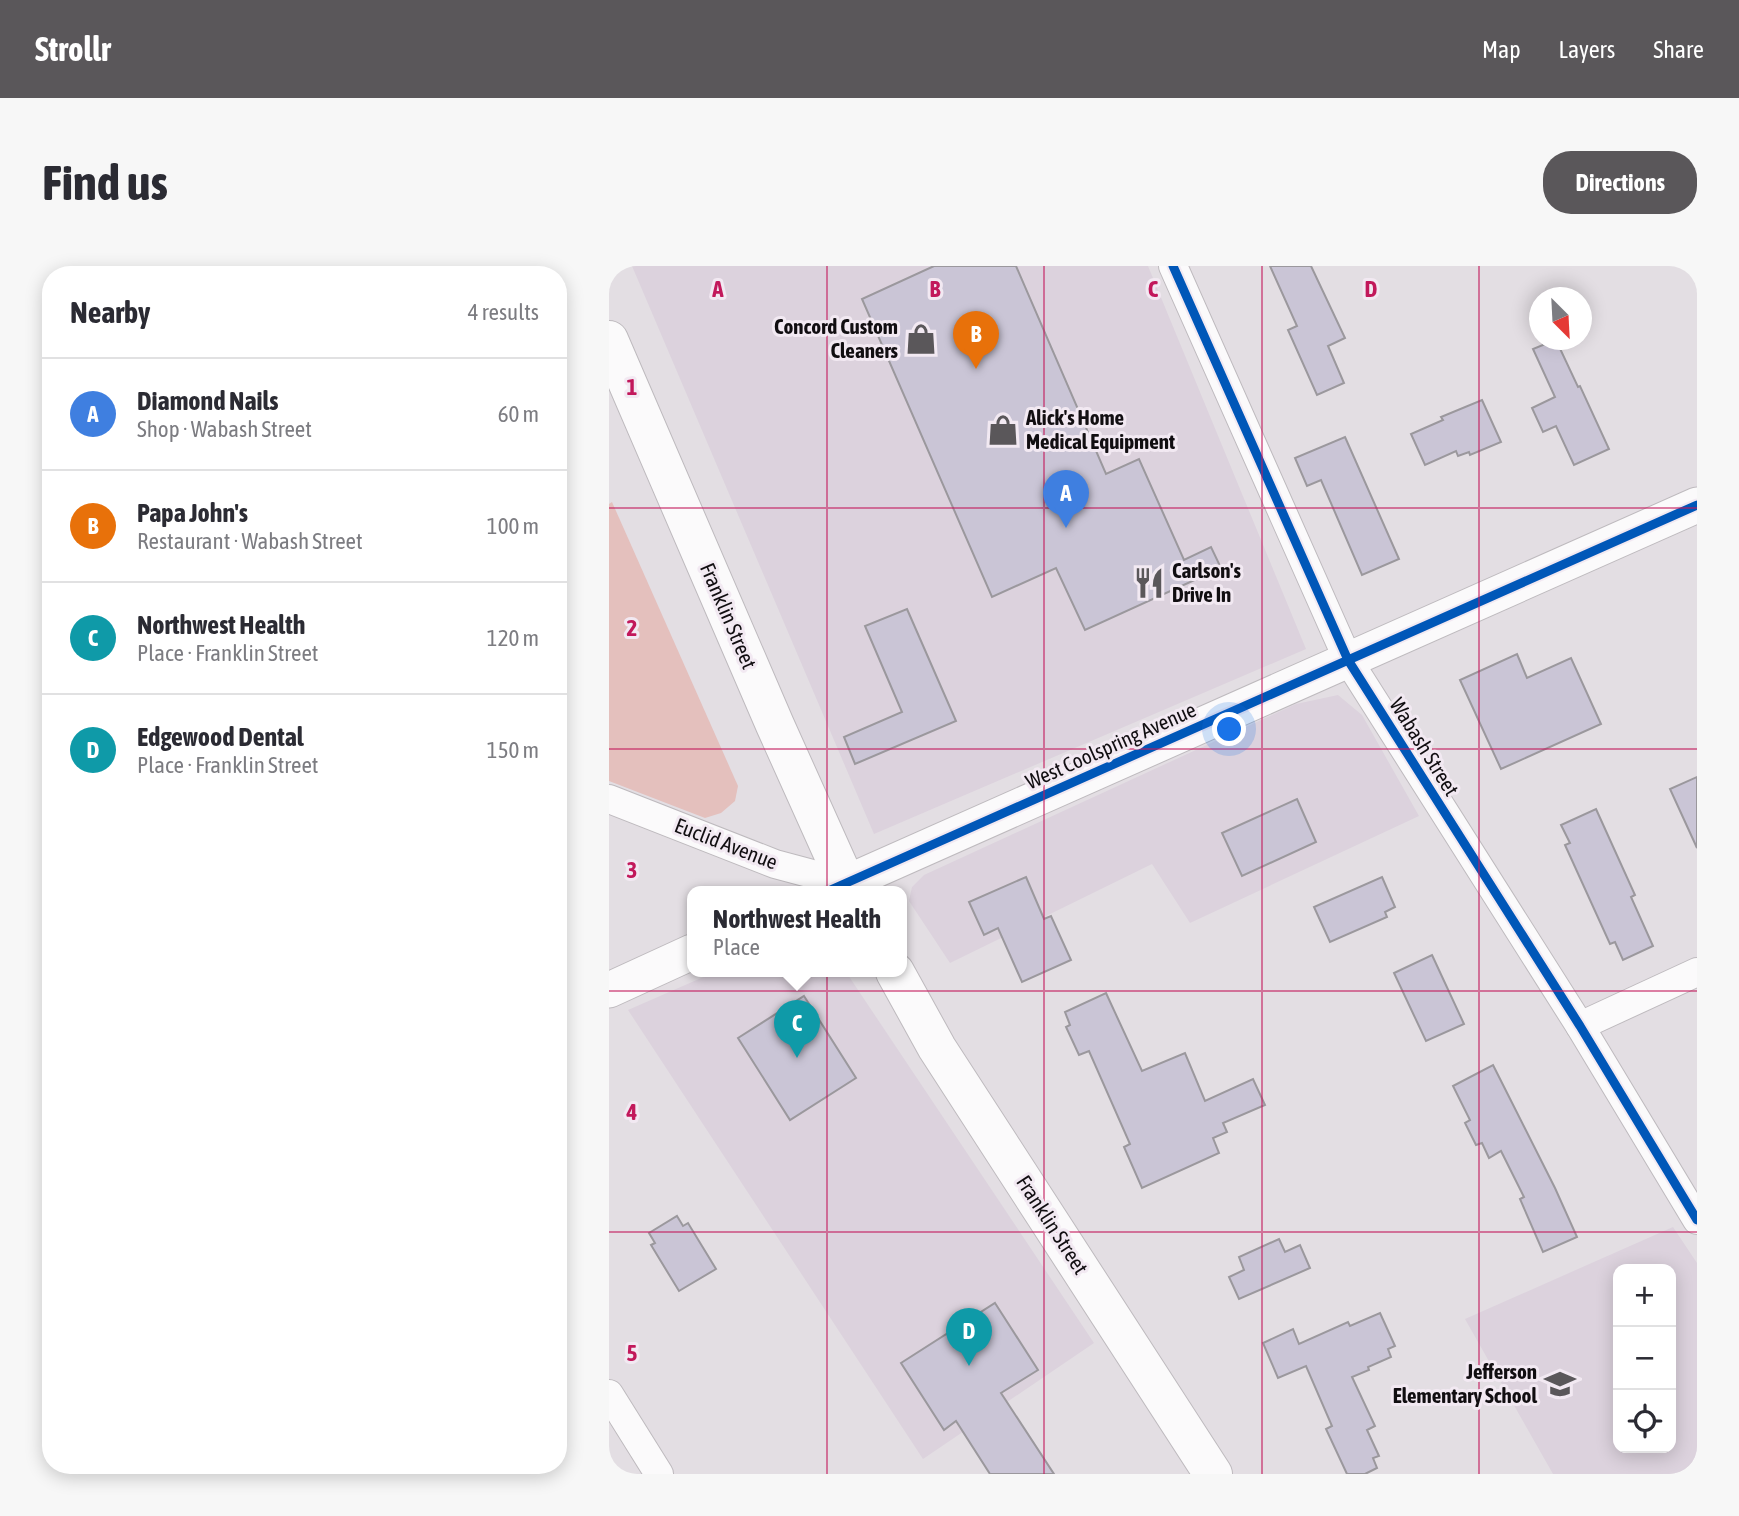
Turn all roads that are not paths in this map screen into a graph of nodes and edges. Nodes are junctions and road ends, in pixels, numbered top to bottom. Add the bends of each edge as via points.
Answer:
1 (1173, 266) edge
2 (609, 340) edge
3 (1697, 505) edge
4 (1348, 660) junction
5 (609, 799) edge
6 (833, 886) edge
7 (840, 886) edge
8 (848, 886) edge
9 (687, 954) edge
10 (1697, 972) edge
11 (898, 977) edge
12 (609, 989) edge
13 (1580, 1026) junction
14 (1697, 1220) edge
15 (609, 1394) edge
16 (659, 1474) edge
17 (1213, 1474) edge

1 - 4 street, Wabash Street
2 - 7 main road, Franklin Street
3 - 4 street, West Coolspring Avenue
4 - 8 street, West Coolspring Avenue
4 - 13 street, Wabash Street
5 - 6 street, Euclid Avenue
9 - 12 street
10 - 13 street
11 - 17 main road, Franklin Street via 937,1048
13 - 14 street, Wabash Street
15 - 16 street

